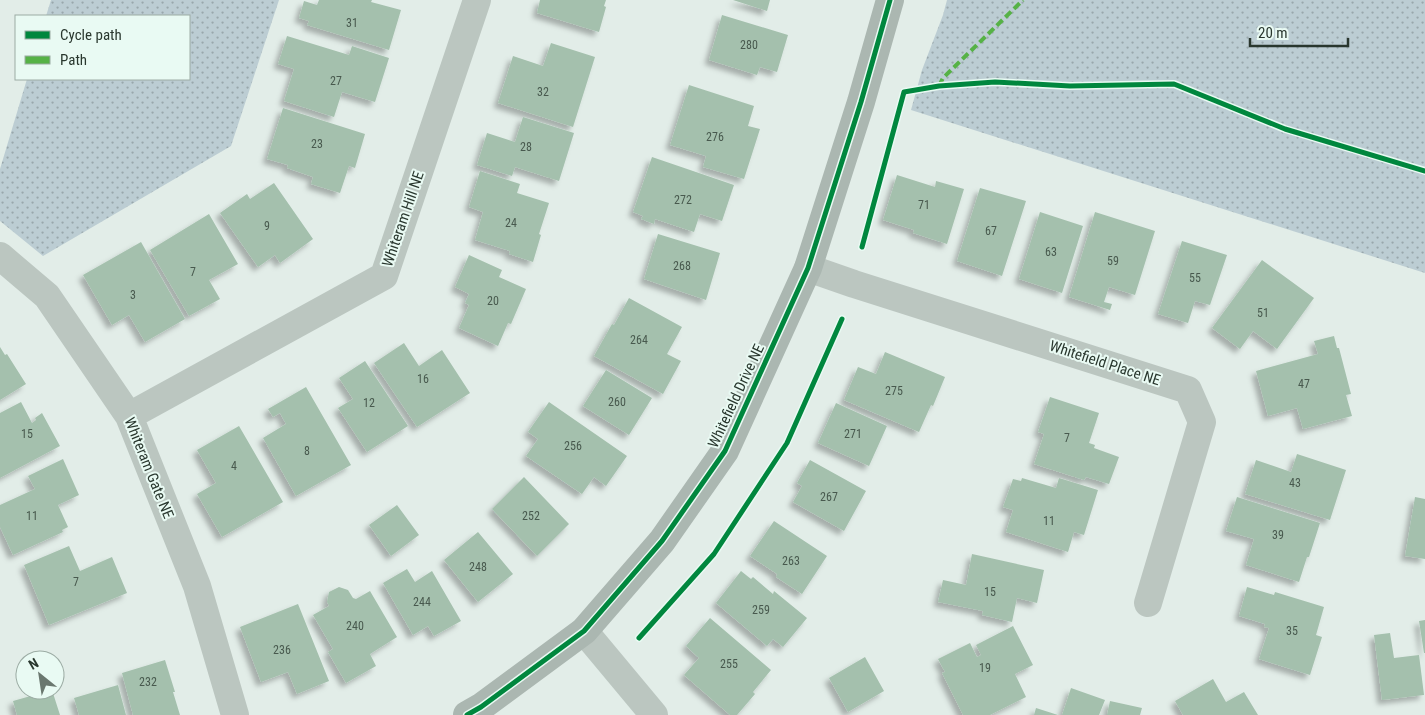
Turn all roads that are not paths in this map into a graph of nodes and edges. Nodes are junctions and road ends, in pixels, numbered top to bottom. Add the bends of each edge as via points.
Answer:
1 (477, 0) edge
2 (890, 0) edge
3 (0, 256) edge
4 (808, 268) junction
5 (129, 416) junction
6 (1148, 603) dead end
7 (584, 631) junction
8 (235, 715) edge
9 (467, 715) edge
10 (654, 715) edge

1 - 5 street, Whiteram Hill NE via 384,276
2 - 4 street, Whitefield Drive NE
3 - 5 street, Whiteram Gate NE via 47,296
4 - 6 street, Whitefield Place NE via 1188,390 1202,422
4 - 7 street, Whitefield Drive NE via 725,451 662,541
5 - 8 street, Whiteram Gate NE via 197,586
7 - 9 street, Whitefield Drive NE
7 - 10 street

